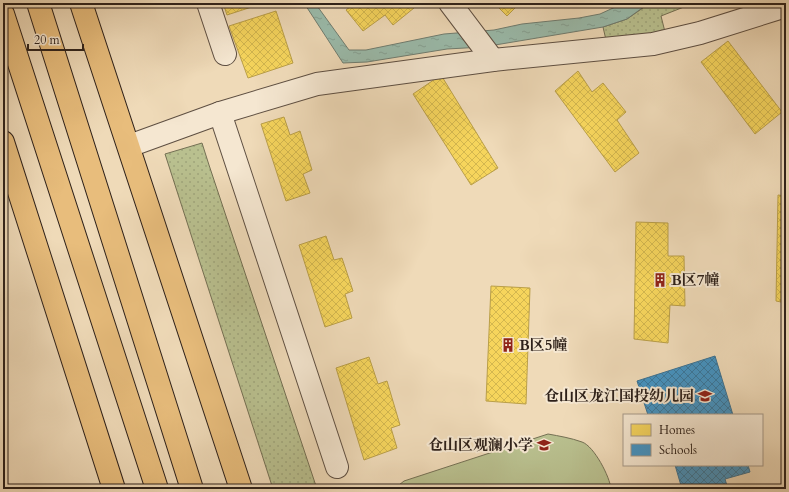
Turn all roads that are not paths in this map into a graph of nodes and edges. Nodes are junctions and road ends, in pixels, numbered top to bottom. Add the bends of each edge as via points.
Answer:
1 (38, 3) edge
2 (71, 3) edge
3 (81, 3) edge
4 (208, 3) edge
5 (450, 3) edge
6 (786, 6) edge
7 (3, 14) edge
8 (94, 43) junction
9 (482, 46) junction
10 (225, 54) dead end
11 (220, 113) junction
12 (3, 142) edge
13 (129, 146) junction
14 (337, 467) dead end
15 (114, 489) edge
16 (157, 489) edge
17 (192, 489) edge
18 (241, 489) edge

1 - 17 main road
2 - 8 main road
3 - 8 main road
4 - 10 street
5 - 9 street
6 - 9 street via 700,33 653,44
7 - 16 main road
8 - 13 main road
9 - 11 street via 317,84
11 - 13 street
11 - 14 street
12 - 15 main road
13 - 18 main road

